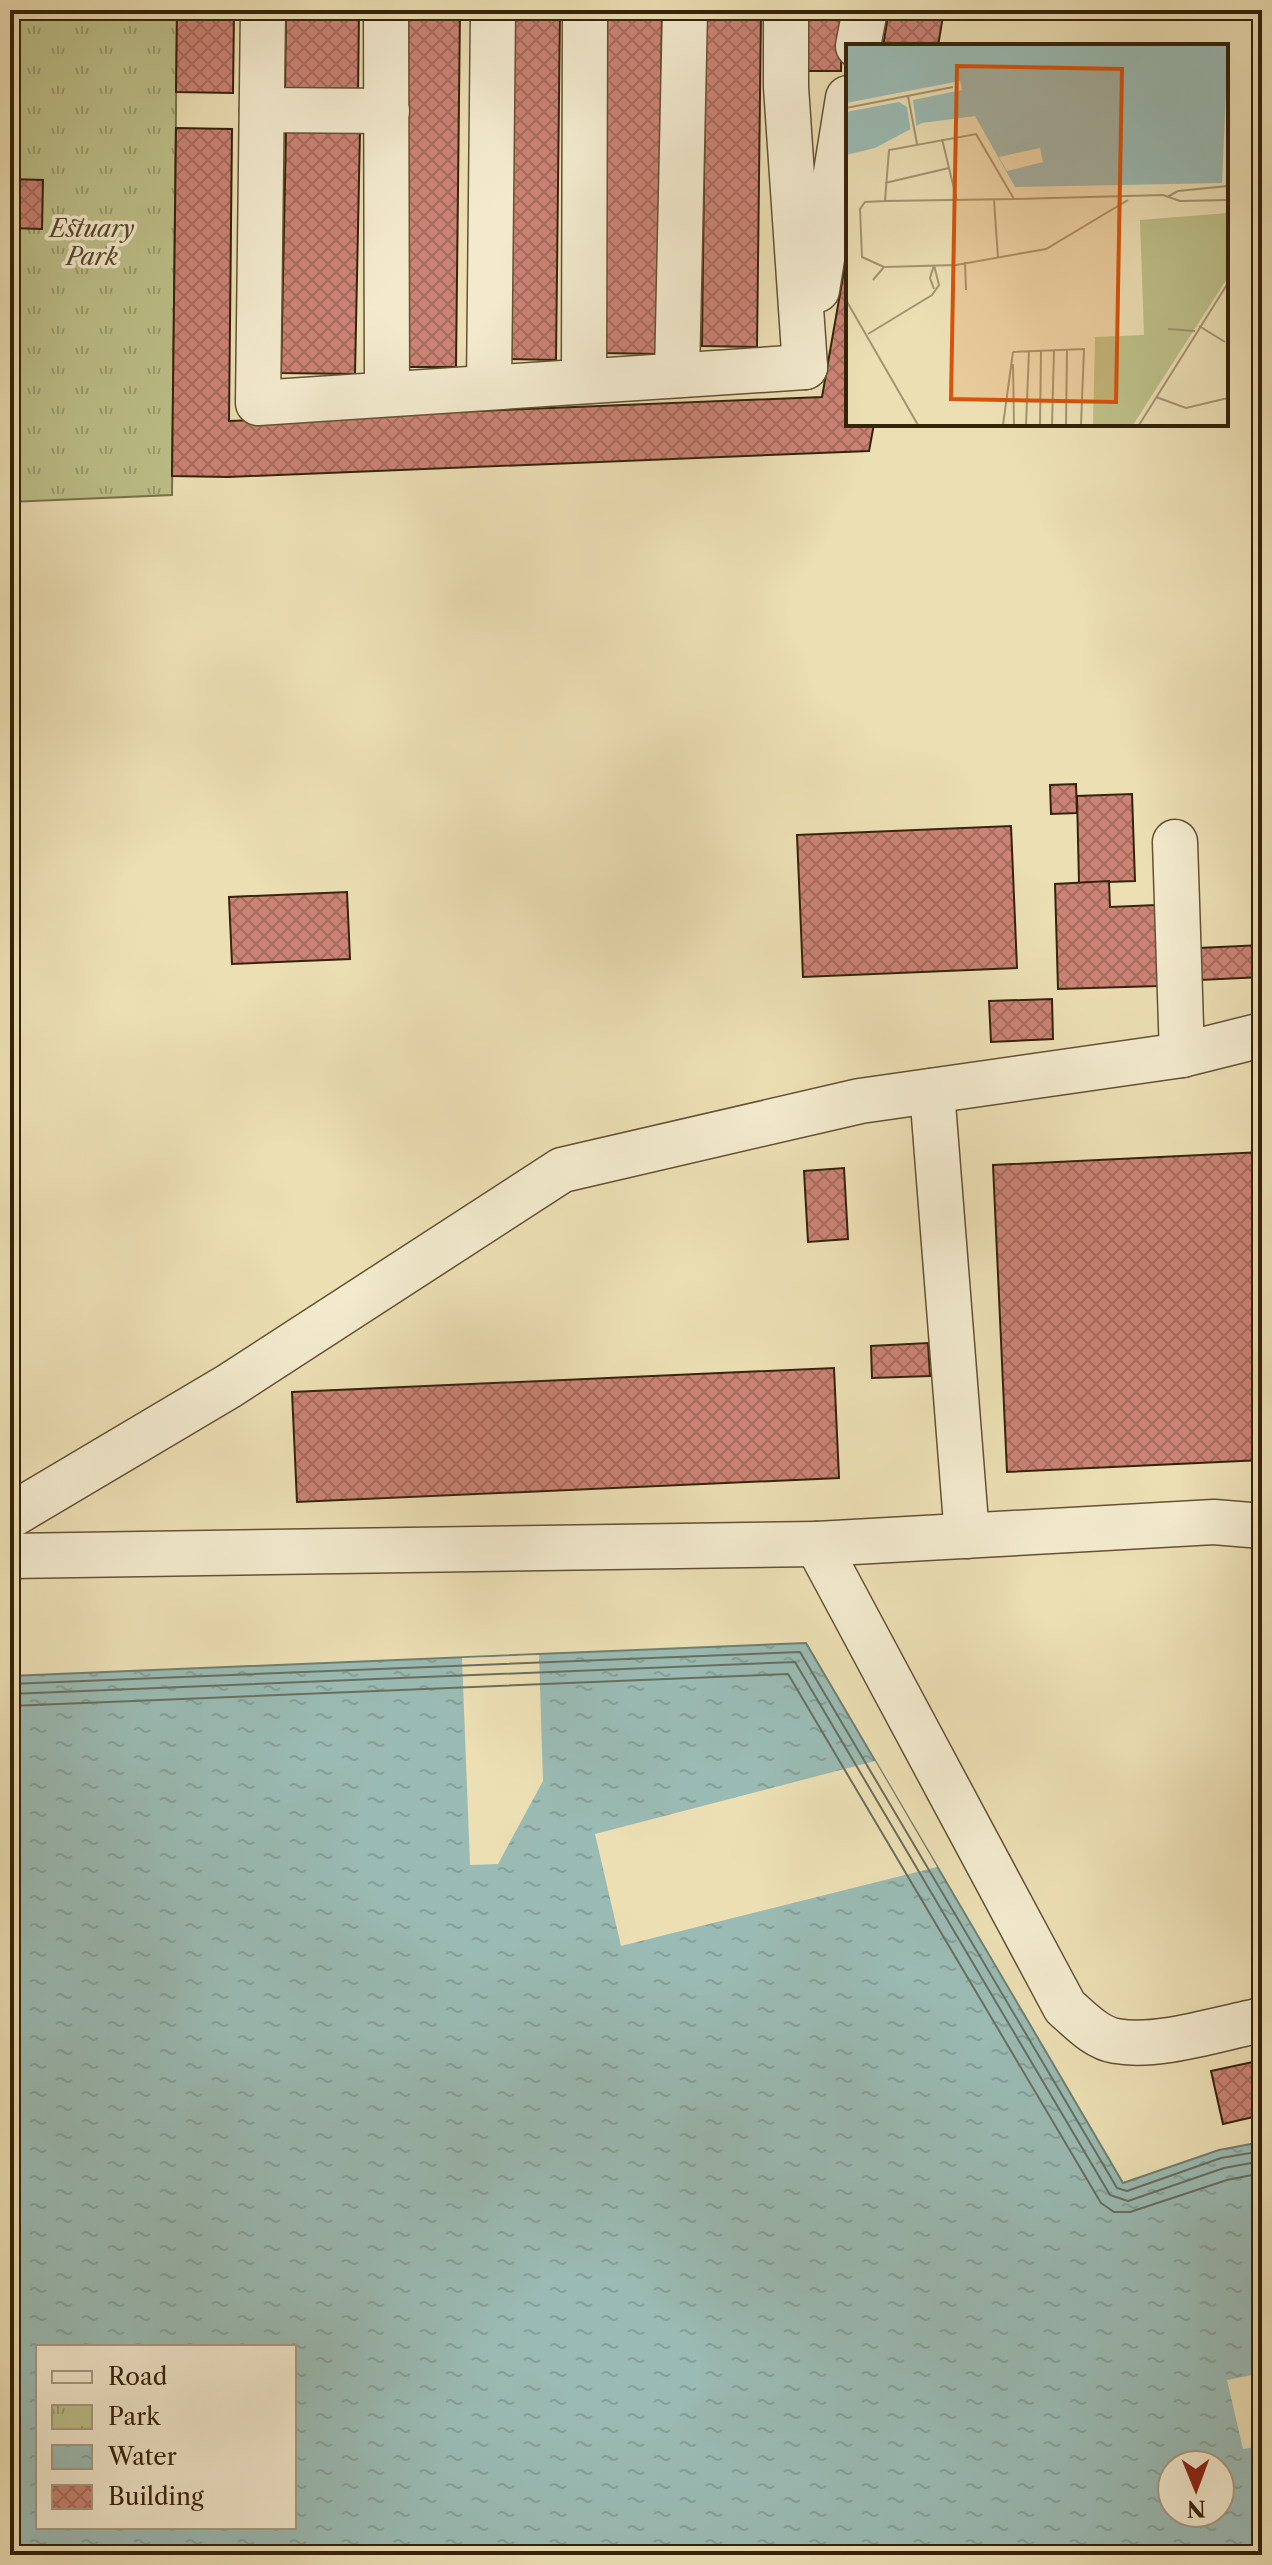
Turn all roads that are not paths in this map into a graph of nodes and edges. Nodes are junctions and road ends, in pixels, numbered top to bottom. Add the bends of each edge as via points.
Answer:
1 (263, 10) edge
2 (386, 10) edge
3 (493, 10) edge
4 (585, 10) edge
5 (685, 10) edge
6 (786, 10) edge
7 (865, 10) edge
8 (858, 44) edge
9 (262, 110) junction
10 (387, 111) junction
11 (846, 111) edge
12 (805, 367) junction
13 (677, 375) junction
14 (584, 381) junction
15 (489, 387) junction
16 (387, 394) junction
17 (1175, 842) dead end
18 (1262, 1035) edge
19 (1182, 1055) junction
20 (932, 1091) junction
21 (10, 1516) edge
22 (1259, 1535) edge
23 (967, 1536) junction
24 (817, 1544) junction
25 (10, 1556) edge
26 (1262, 2020) edge

1 - 9 lane
2 - 10 lane
3 - 15 lane
4 - 14 lane
5 - 13 lane
6 - 12 lane via 786,87
7 - 8 lane
9 - 10 lane
9 - 16 lane via 258,403
10 - 16 lane
11 - 12 lane
12 - 13 lane
13 - 14 lane
14 - 15 lane
15 - 16 lane
17 - 19 lane
18 - 19 lane
19 - 20 lane
20 - 21 lane via 860,1101 562,1170 229,1386
20 - 23 lane
22 - 23 lane via 1214,1522
23 - 24 lane
24 - 25 lane
24 - 26 lane via 1065,2007 1115,2041 1163,2040

